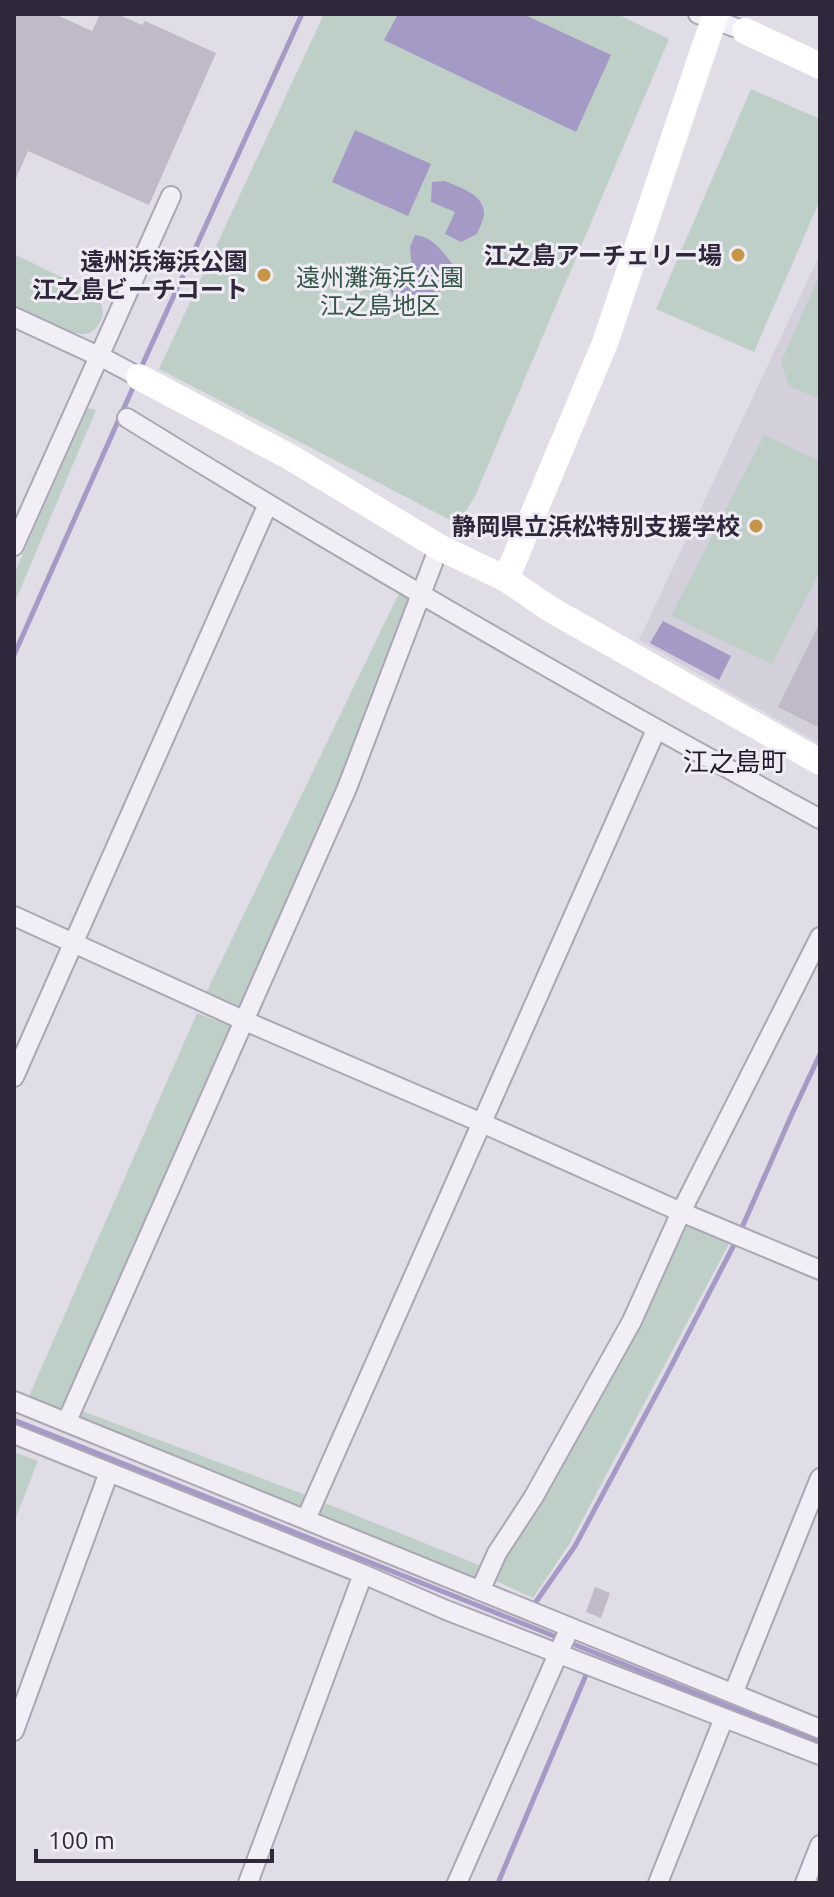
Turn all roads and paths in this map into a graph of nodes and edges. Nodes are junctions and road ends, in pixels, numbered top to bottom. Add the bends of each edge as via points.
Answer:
1 (698, 14) edge
2 (716, 14) edge
3 (745, 31) joint
4 (820, 66) edge
5 (171, 196) dead end
6 (14, 317) edge
7 (104, 358) junction
8 (139, 377) joint
9 (127, 418) dead end
10 (268, 504) junction
11 (14, 546) edge
12 (439, 547) junction
13 (506, 579) junction
14 (420, 595) junction
15 (656, 730) junction
16 (820, 762) edge
17 (820, 819) edge
18 (14, 916) edge
19 (820, 937) edge
20 (73, 943) junction
21 (245, 1021) junction
22 (14, 1077) edge
23 (482, 1123) junction
24 (681, 1212) junction
25 (820, 1270) edge
26 (20, 1403) edge
27 (67, 1421) junction
28 (14, 1435) edge
29 (109, 1472) junction
30 (820, 1478) edge
31 (306, 1519) junction
32 (363, 1574) junction
33 (480, 1591) junction
34 (565, 1640) junction
35 (733, 1694) junction
36 (724, 1718) junction
37 (820, 1729) edge
38 (14, 1731) edge
39 (820, 1755) edge
40 (820, 1845) edge
41 (248, 1883) edge
42 (457, 1883) edge
43 (658, 1883) edge
44 (805, 1883) edge

1 - 3 street
2 - 13 street, bridge via 605,343
3 - 4 street
5 - 7 street
6 - 7 street
7 - 8 street
7 - 11 street
8 - 12 street via 290,457
9 - 10 street
10 - 14 street
10 - 20 street
12 - 13 street
12 - 14 street
13 - 16 street
14 - 15 street
14 - 21 street via 347,788
15 - 17 street
15 - 23 street
18 - 20 street
19 - 24 street
20 - 21 street
20 - 22 street
21 - 23 street
21 - 27 street
23 - 24 street
23 - 31 street
24 - 25 street
24 - 33 street via 632,1321
26 - 27 street
26 - 28 street
27 - 31 street
28 - 29 street
29 - 32 street
29 - 38 street
30 - 35 street
31 - 33 street
32 - 34 street via 446,1610
32 - 41 street
33 - 34 street
34 - 35 street
34 - 36 street
34 - 42 street
35 - 37 street
36 - 39 street
36 - 43 street
40 - 44 street

